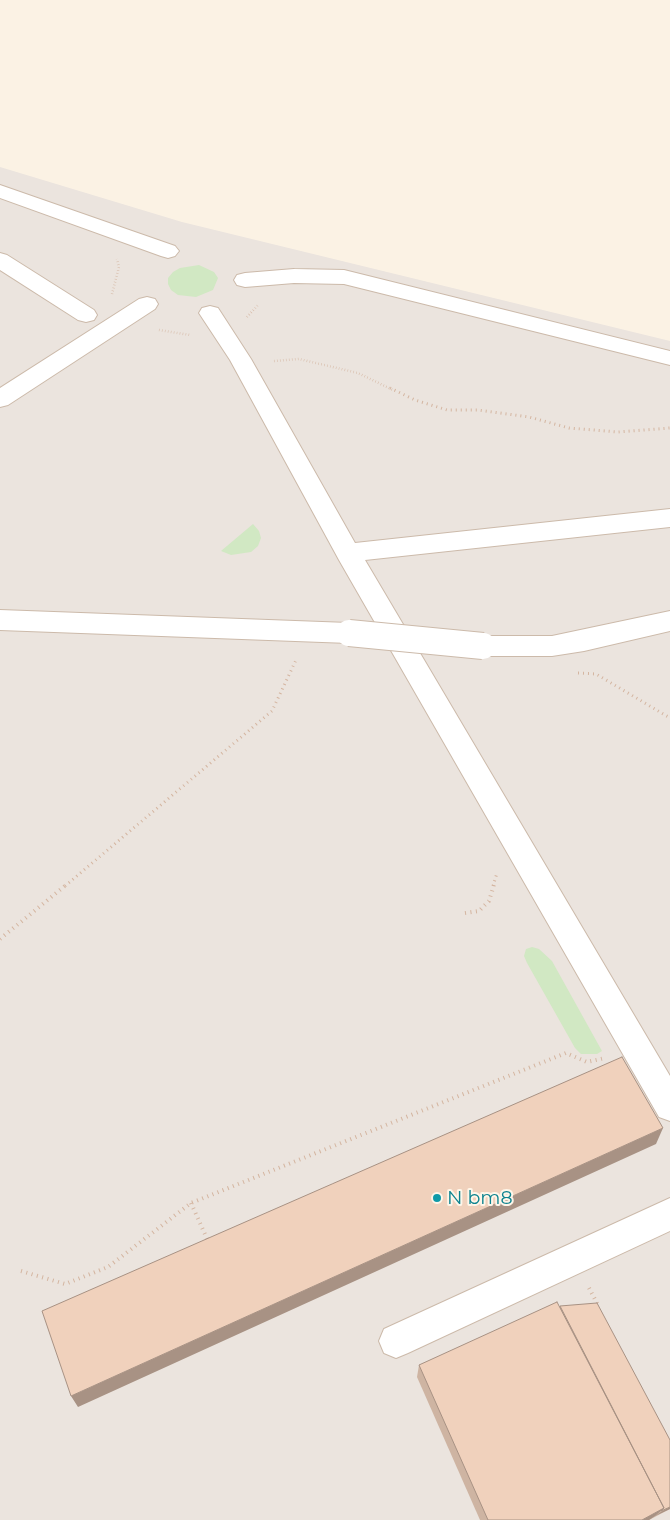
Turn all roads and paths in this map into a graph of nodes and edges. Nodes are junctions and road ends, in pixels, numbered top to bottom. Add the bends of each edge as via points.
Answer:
1 (0, 191) edge
2 (168, 251) dead end
3 (0, 260) edge
4 (245, 280) dead end
5 (147, 304) dead end
6 (210, 313) dead end
7 (86, 315) dead end
8 (152, 330) dead end
9 (194, 336) dead end
10 (670, 358) edge
11 (272, 362) dead end
12 (0, 399) edge
13 (670, 428) edge
14 (670, 518) edge
15 (348, 553) junction
16 (0, 620) edge
17 (670, 621) edge
18 (302, 630) junction
19 (614, 683) dead end
20 (670, 718) edge
21 (497, 870) dead end
22 (465, 913) dead end
23 (0, 939) edge
24 (636, 1046) junction
25 (670, 1106) edge
26 (192, 1203) junction
27 (670, 1214) edge
28 (209, 1243) edge
29 (573, 1259) junction
30 (20, 1271) dead end
31 (601, 1311) edge
32 (396, 1341) dead end

1 - 2 lane
3 - 7 lane
4 - 10 lane via 344,276
5 - 12 lane
6 - 15 lane via 240,359
8 - 9 path
11 - 13 path via 299,358 358,373 415,400 447,410 478,410 529,417 569,428 618,432
14 - 15 lane
15 - 24 lane
16 - 18 lane
17 - 18 lane, bridge via 552,646 483,646
18 - 23 path via 299,653 272,711
19 - 20 path
21 - 22 path via 489,901 479,911
24 - 25 lane
24 - 26 path via 612,1057 587,1062 566,1053
26 - 28 path
26 - 30 path via 108,1267 65,1284
27 - 29 lane
29 - 31 path
29 - 32 lane

